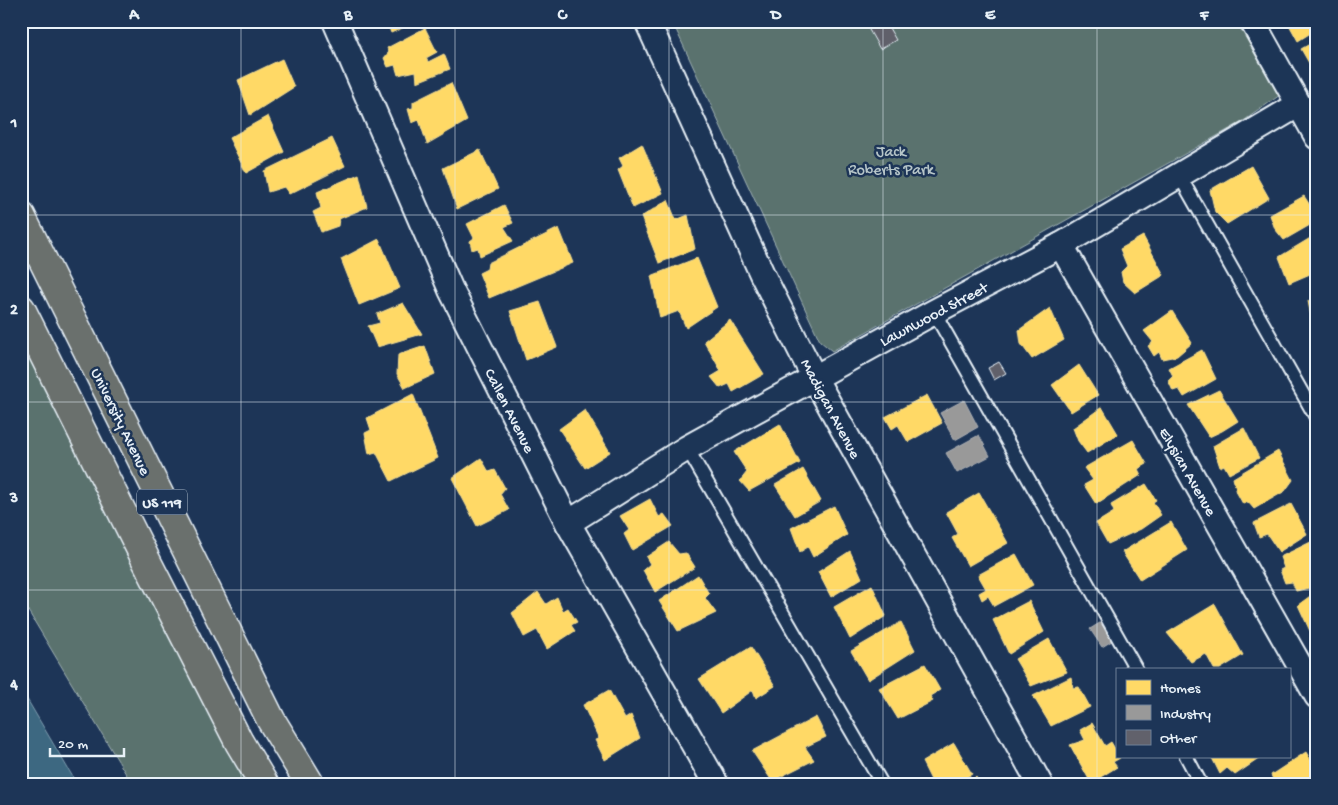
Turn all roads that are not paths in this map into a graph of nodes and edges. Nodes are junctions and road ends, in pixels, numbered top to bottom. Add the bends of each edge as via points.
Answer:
1 (335, 21) edge
2 (647, 21) edge
3 (1252, 21) edge
4 (1298, 105) junction
5 (1317, 137) edge
6 (1180, 175) junction
7 (21, 216) edge
8 (1061, 245) junction
9 (21, 309) edge
10 (934, 312) junction
11 (814, 377) junction
12 (1317, 419) edge
13 (687, 448) junction
14 (568, 524) junction
15 (1135, 668) edge
16 (1317, 696) edge
17 (1187, 758) edge
18 (264, 784) edge
19 (310, 784) edge
20 (716, 784) edge
21 (882, 784) edge
22 (1040, 784) edge
23 (1201, 784) edge

1 - 14 street, Callen Avenue via 451,290
2 - 11 street, Madigan Avenue via 762,274
3 - 4 street
4 - 5 street
4 - 6 street, Lawnwood Street
6 - 8 street, Lawnwood Street
6 - 12 lane
7 - 19 main road, University Avenue / US 119 via 271,720
8 - 10 street, Lawnwood Street
8 - 16 street, Elysian Avenue
9 - 18 main road, US 119 via 160,587
10 - 11 street, Lawnwood Street
10 - 15 lane
11 - 13 street, Lawnwood Street
11 - 22 street, Madigan Avenue
13 - 14 street, Lawnwood Street
13 - 21 lane
14 - 20 street, Callen Avenue
17 - 23 lane

